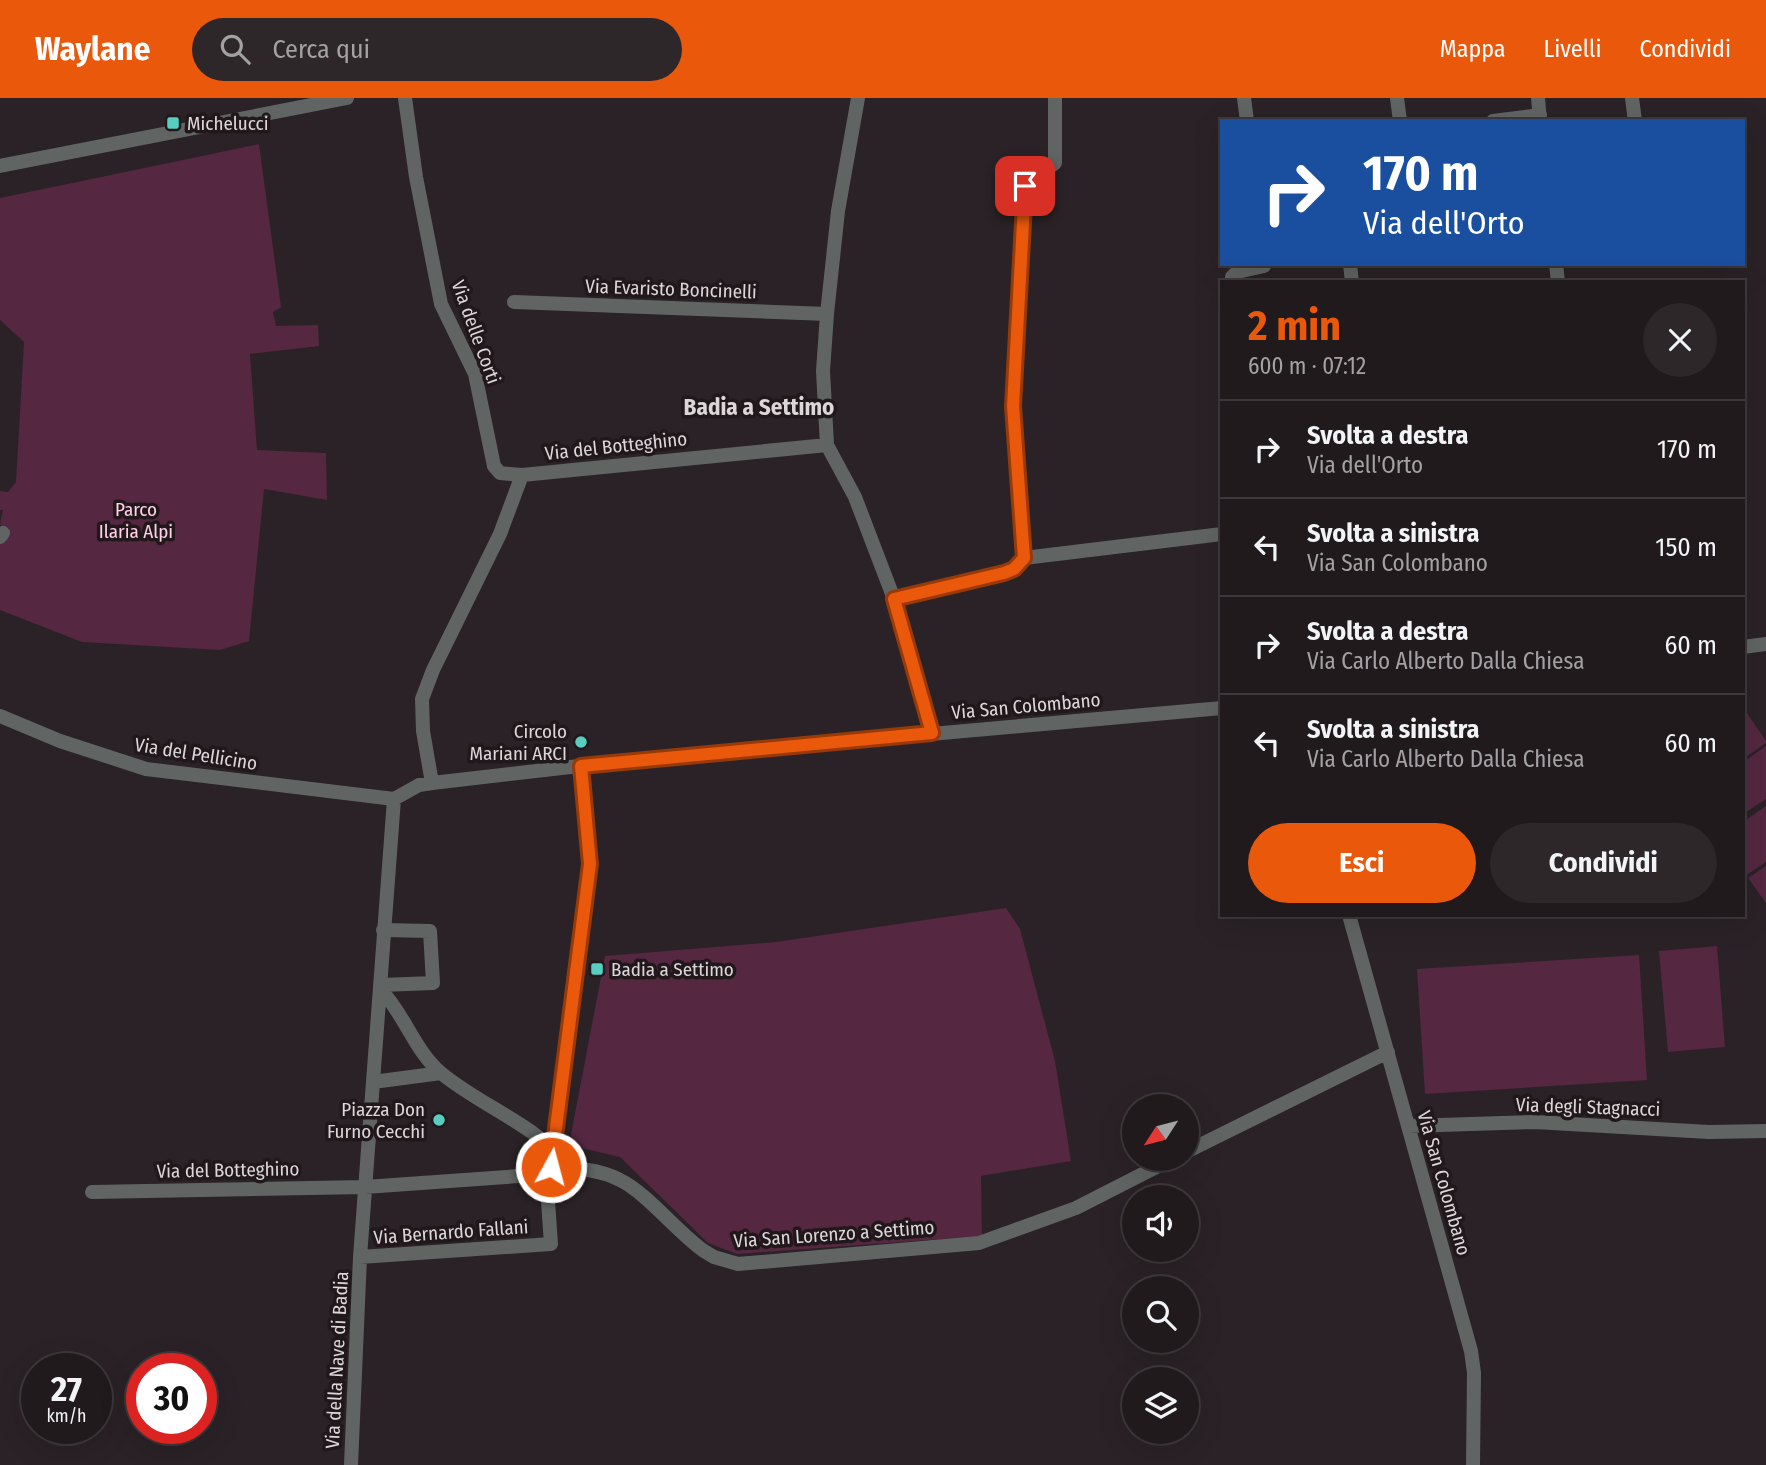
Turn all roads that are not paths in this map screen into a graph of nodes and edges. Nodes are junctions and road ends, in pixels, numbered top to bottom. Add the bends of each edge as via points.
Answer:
1 (347, 98) edge
2 (405, 98) edge
3 (858, 98) edge
4 (1055, 98) edge
5 (1244, 98) edge
6 (1397, 98) edge
7 (1538, 98) edge
8 (1632, 98) edge
9 (1540, 118) edge
10 (1247, 119) edge
11 (1400, 119) edge
12 (1635, 119) edge
13 (0, 166) edge
14 (1260, 266) edge
15 (1233, 280) edge
16 (514, 302) dead end
17 (827, 314) junction
18 (827, 445) junction
19 (522, 475) junction
20 (1220, 534) edge
21 (1024, 558) junction
22 (894, 599) junction
23 (1766, 644) edge
24 (1745, 647) edge
25 (1220, 708) edge
26 (0, 716) edge
27 (932, 733) junction
28 (581, 766) junction
29 (432, 783) junction
30 (394, 799) junction
31 (1350, 917) edge
32 (383, 930) junction
33 (381, 988) junction
34 (1388, 1052) junction
35 (441, 1073) junction
36 (373, 1082) junction
37 (1408, 1126) junction
38 (1766, 1131) edge
39 (1199, 1146) edge
40 (551, 1167) junction
41 (1149, 1171) edge
42 (365, 1187) junction
43 (92, 1192) dead end
44 (360, 1257) junction
45 (351, 1465) edge
46 (1473, 1465) edge

1 - 13 street
2 - 19 street, Via delle Corti via 415,177 441,304 475,373 495,466 500,473
3 - 17 street via 838,211
4 - 21 street via 1055,163 1025,186 1013,406
5 - 10 street
6 - 11 street
7 - 9 street
8 - 12 street
14 - 15 street via 1237,272
16 - 17 street, Via Evaristo Boncinelli
17 - 18 street via 823,371
18 - 19 street, Via del Botteghino
18 - 22 street, Via San Colombano via 855,497
19 - 29 street, Via del Botteghino via 500,534 422,699
20 - 21 street
21 - 22 street via 1004,573
22 - 27 street, Via San Colombano
23 - 24 street
25 - 27 street, Via San Colombano
26 - 30 street, Via del Pellicino via 146,769
27 - 28 street
28 - 29 street
28 - 40 street via 590,864
29 - 30 street
30 - 32 street
31 - 34 street, Via San Colombano
32 - 33 street
32 - 33 street via 430,931 433,983
33 - 35 street
33 - 36 street
34 - 37 street, Via San Colombano
34 - 39 street
35 - 36 street
35 - 40 street via 537,1136
36 - 42 street
37 - 38 street, Via degli Stagnacci via 1535,1122
37 - 46 street, Via San Colombano via 1471,1351
40 - 41 street, Via San Lorenzo a Settimo via 579,1168 620,1179 704,1251 738,1264 979,1243 1076,1208
40 - 42 street via 533,1175
40 - 44 street, Via Bernardo Fallani via 547,1186 551,1244
42 - 43 street, Via del Botteghino
42 - 44 street
44 - 45 street, Via della Nave di Badia

